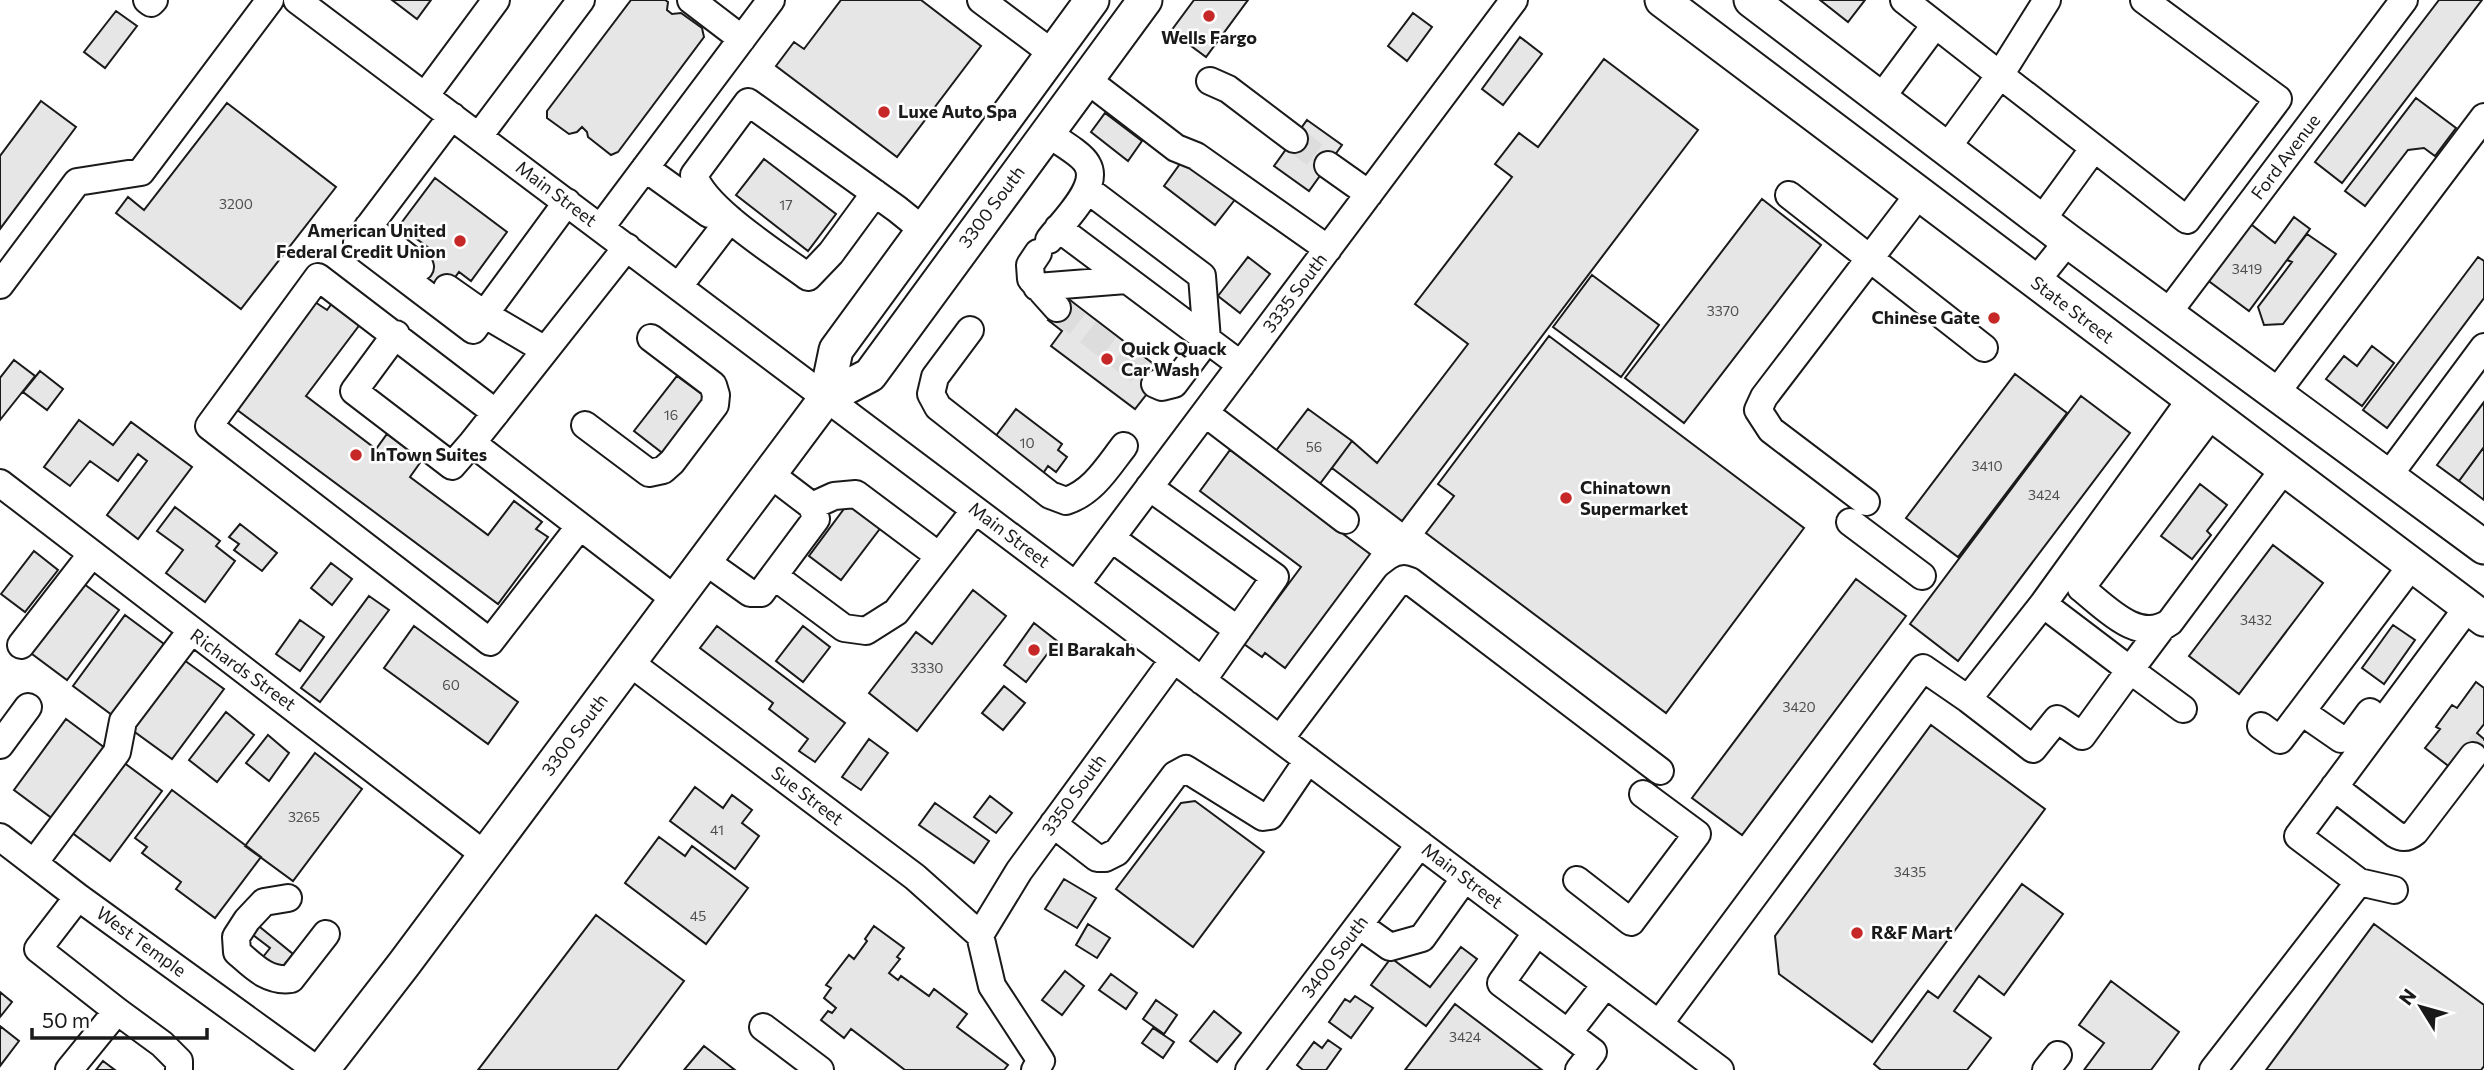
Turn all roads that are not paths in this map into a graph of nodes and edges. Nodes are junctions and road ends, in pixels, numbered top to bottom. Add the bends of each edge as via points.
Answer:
1 (147, 0) edge
2 (154, 0) edge
3 (270, 0) edge
4 (297, 0) edge
5 (496, 0) edge
6 (581, 0) edge
7 (691, 0) edge
8 (771, 0) edge
9 (981, 0) edge
10 (1092, 0) edge
11 (1145, 0) edge
12 (1514, 0) edge
13 (1662, 0) edge
14 (1751, 0) edge
15 (1903, 0) edge
16 (2047, 0) edge
17 (2144, 0) edge
18 (2404, 0) edge
19 (1935, 25) junction
20 (742, 39) junction
21 (1052, 53) junction
22 (2000, 75) junction
23 (714, 77) junction
24 (1086, 79) junction
25 (1210, 81) dead end
26 (425, 96) junction
27 (1881, 99) junction
28 (748, 103) junction
29 (452, 116) junction
30 (2484, 117) edge
31 (1047, 133) junction
32 (479, 136) junction
33 (1294, 139) tunnel mouth
34 (2094, 148) junction
35 (1947, 149) junction
36 (1328, 165) tunnel mouth
37 (645, 168) junction
38 (1088, 190) junction
39 (876, 193) junction
40 (1368, 194) junction
41 (1919, 194) junction
42 (1789, 195) dead end
43 (567, 202) junction
44 (730, 219) junction
45 (2041, 221) junction
46 (368, 227) junction
47 (601, 227) junction
48 (923, 230) junction
49 (1048, 241) junction
50 (2068, 241) junction
51 (627, 247) junction
52 (1328, 248) junction
53 (1870, 258) junction
54 (420, 267) dead end
55 (1126, 281) junction
56 (2035, 282) junction
57 (0, 285) edge
58 (679, 286) junction
59 (1037, 287) junction
60 (447, 288) dead end
61 (1057, 308) tunnel mouth
62 (2167, 314) junction
63 (478, 322) junction
64 (970, 330) dead end
65 (396, 334) junction
66 (651, 338) dead end
67 (1207, 340) junction
68 (2484, 347) edge
69 (1984, 348) dead end
70 (545, 350) junction
71 (1241, 365) junction
72 (1154, 384) dead end
73 (2276, 393) junction
74 (826, 398) junction
75 (2201, 407) junction
76 (496, 413) junction
77 (1205, 413) junction
78 (585, 425) dead end
79 (472, 443) junction
80 (1124, 446) dead end
81 (2284, 469) junction
82 (770, 474) junction
83 (2389, 475) junction
84 (0, 484) edge
85 (1149, 487) junction
86 (812, 506) junction
87 (975, 510) junction
88 (2250, 514) junction
89 (1345, 520) dead end
90 (580, 526) junction
91 (1111, 538) junction
92 (2484, 547) edge
93 (91, 555) junction
94 (939, 556) junction
95 (705, 561) junction
96 (2086, 562) junction
97 (2412, 565) junction
98 (774, 576) junction
99 (1922, 576) dead end
100 (1076, 585) junction
101 (676, 600) junction
102 (2043, 604) junction
103 (2469, 607) edge
104 (1238, 629) junction
105 (2160, 630) junction
106 (191, 632) junction
107 (21, 645) dead end
108 (1174, 659) junction
109 (629, 662) junction
110 (2130, 670) junction
111 (1202, 681) junction
112 (1968, 699) junction
113 (28, 707) dead end
114 (2183, 709) dead end
115 (2302, 712) junction
116 (2261, 726) dead end
117 (1280, 739) junction
118 (0, 745) edge
119 (2473, 756) tunnel mouth
120 (1308, 760) junction
121 (1660, 771) dead end
122 (2334, 787) junction
123 (1643, 794) dead end
124 (1053, 824) junction
125 (0, 837) edge
126 (1420, 844) junction
127 (485, 855) junction
128 (34, 863) junction
129 (1465, 878) junction
130 (1577, 880) dead end
131 (2359, 882) junction
132 (2395, 890) dead end
133 (78, 897) junction
134 (288, 898) dead end
135 (1359, 925) junction
136 (1537, 932) junction
137 (326, 934) dead end
138 (980, 935) junction
139 (1606, 984) junction
140 (117, 1010) junction
141 (1659, 1024) junction
142 (763, 1027) dead end
143 (1568, 1032) junction
144 (69, 1070) edge
145 (179, 1070) edge
146 (319, 1070) edge
147 (820, 1070) edge
148 (1035, 1070) edge
149 (1250, 1070) edge
150 (1579, 1070) edge
151 (1720, 1070) edge
152 (2213, 1070) edge

1 - 2 street via 151,4
3 - 57 street via 141,172 77,182
4 - 26 street, Main Street
5 - 26 street
6 - 32 street
7 - 20 street
8 - 20 street
9 - 21 street
10 - 21 main road, 3300 South
11 - 24 main road, 3300 South
12 - 40 street, 3335 South
13 - 41 main road, State Street
14 - 27 main road
15 - 19 street
16 - 22 street
17 - 34 street via 2278,99 2187,220
18 - 62 street, Ford Avenue
19 - 22 street
19 - 27 street
20 - 23 street
21 - 48 main road, 3300 South
22 - 34 street
22 - 35 street
23 - 28 street
23 - 37 street
24 - 31 main road, 3300 South
24 - 52 street via 1176,148 1196,156
25 - 33 street via 1228,89
26 - 29 street, Main Street
27 - 35 main road
28 - 39 street
28 - 44 street via 694,175 698,187
29 - 32 street, Main Street
29 - 46 street
30 - 73 street
31 - 38 street via 1087,162 1091,175
31 - 74 main road, 3300 South via 870,375
32 - 43 street, Main Street
34 - 45 street
35 - 45 main road
36 - 40 street
37 - 44 street via 713,216
37 - 47 street
38 - 49 street
38 - 67 street via 1202,276
39 - 44 street via 808,277
39 - 48 street
40 - 52 street, 3335 South
41 - 53 street
41 - 56 main road, State Street
42 - 53 street
43 - 47 street, Main Street
43 - 63 street
44 - 58 street
45 - 50 main road
46 - 54 street
46 - 63 street via 357,242
47 - 51 street, Main Street
48 - 74 main road, 3300 South via 836,351
49 - 55 street
49 - 59 street via 1030,265
50 - 56 street
50 - 62 main road
51 - 58 street, Main Street
51 - 70 street
52 - 71 street, 3335 South
53 - 69 street
53 - 99 street via 1763,397 1758,410 1771,430
55 - 59 street
55 - 67 street
56 - 75 main road, State Street
58 - 74 street, Main Street
59 - 61 street
60 - 63 street
62 - 73 main road
63 - 70 street
64 - 80 street via 935,377 931,394 938,407 1051,495 1066,501 1080,496
65 - 76 street
65 - 79 street via 354,391 453,466
65 - 90 street via 318,276 209,426 490,642
66 - 78 street via 713,385 716,395 715,405 672,462 649,473
67 - 71 street
67 - 72 street via 1174,384
68 - 83 street
70 - 76 street
71 - 77 street, 3335 South
73 - 83 main road
74 - 82 main road, 3300 South
74 - 87 street, Main Street
75 - 81 main road, State Street
75 - 96 street
76 - 79 street
77 - 85 street, 3335 South
77 - 89 street
79 - 90 street
81 - 88 street
81 - 97 main road, State Street
82 - 86 street
82 - 95 main road, 3300 South
83 - 92 main road
84 - 93 street, Richards Street
85 - 91 street, 3335 South
85 - 104 street via 1275,578
86 - 94 street via 834,496 856,494
86 - 98 street via 816,519
87 - 94 street
87 - 100 street, Main Street
88 - 96 street via 2230,522 2164,610 2152,615 2141,616 2103,588
88 - 105 street
90 - 101 street
91 - 100 street, 3335 South
91 - 104 street
93 - 106 street, Richards Street
93 - 107 street
94 - 98 street via 896,612 866,631 844,628
95 - 98 street via 750,593 761,593
95 - 101 main road, 3300 South
96 - 102 street
96 - 105 street via 2081,588 2137,629
97 - 103 main road, State Street
97 - 115 street
100 - 108 street, Main Street
101 - 109 main road, 3300 South
102 - 110 street
102 - 112 street
103 - 115 street via 2353,735 2341,739
103 - 122 street
104 - 111 street
105 - 110 street
106 - 127 street, Richards Street
106 - 128 street via 123,721 117,752
108 - 111 street, Main Street
108 - 124 street, 3350 South
109 - 127 main road, 3300 South
109 - 138 street, Sue Street via 915,877
110 - 112 street via 2082,736 2057,719 2034,749
110 - 114 street
111 - 117 street, Main Street
112 - 141 street via 1923,668
113 - 118 street
115 - 116 street via 2280,740
117 - 120 street, Main Street
117 - 121 street via 1404,579
119 - 122 street via 2410,837 2401,838
120 - 124 street via 1270,816 1263,817 1186,769 1175,775 1117,852 1105,858 1097,858
120 - 126 street, Main Street
122 - 131 street via 2298,836
123 - 130 street via 1697,834 1631,922
124 - 138 street, 3350 South
125 - 128 street, West Temple
126 - 129 street, Main Street
126 - 135 street, 3400 South
127 - 146 main road, 3300 South
128 - 133 street, West Temple
129 - 135 street via 1422,938 1390,947
129 - 136 street, Main Street
131 - 132 street
131 - 152 street
133 - 140 street via 38,949
133 - 146 street, West Temple
134 - 137 street via 264,902 247,919 236,937 237,952 277,981 291,979
135 - 149 street, 3400 South
136 - 139 street, Main Street
136 - 143 street via 1501,983
138 - 148 street via 992,986 1041,1060
139 - 141 street, Main Street
139 - 143 street
140 - 144 street
140 - 145 street via 179,1061
141 - 151 street, Main Street
142 - 147 street
143 - 150 street via 1593,1052

